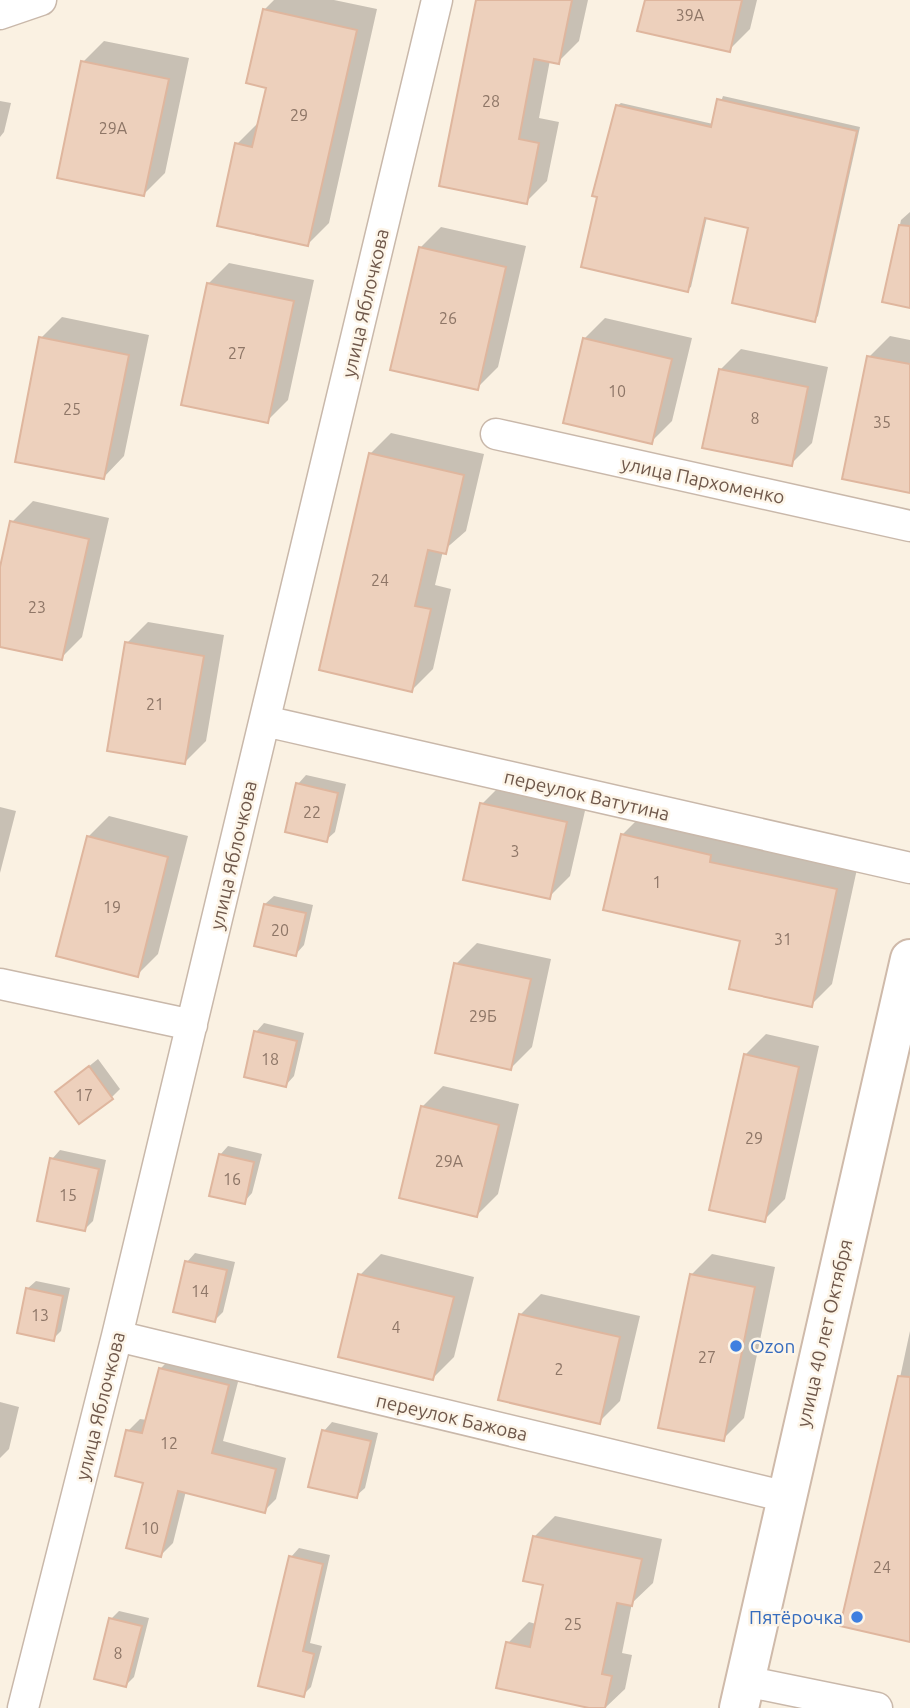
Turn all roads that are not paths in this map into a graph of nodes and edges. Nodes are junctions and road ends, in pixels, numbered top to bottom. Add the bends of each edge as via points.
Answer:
1 (41, 0) edge
2 (437, 0) edge
3 (0, 14) edge
4 (496, 434) dead end
5 (910, 526) edge
6 (265, 721) junction
7 (910, 868) edge
8 (910, 959) edge
9 (0, 984) edge
10 (192, 1025) junction
11 (117, 1336) junction
12 (787, 1497) junction
13 (742, 1694) edge
14 (23, 1708) edge
15 (877, 1708) edge

1 - 3 street
2 - 6 street, улица Яблочкова
4 - 5 street, улица Пархоменко
6 - 7 street, переулок Ватутина
6 - 10 street, улица Яблочкова
8 - 12 street, улица 40 лет Октября
9 - 10 street
10 - 11 street, улица Яблочкова
11 - 12 street, переулок Бажова
11 - 14 street, улица Яблочкова
12 - 13 street, улица 40 лет Октября
13 - 15 street

